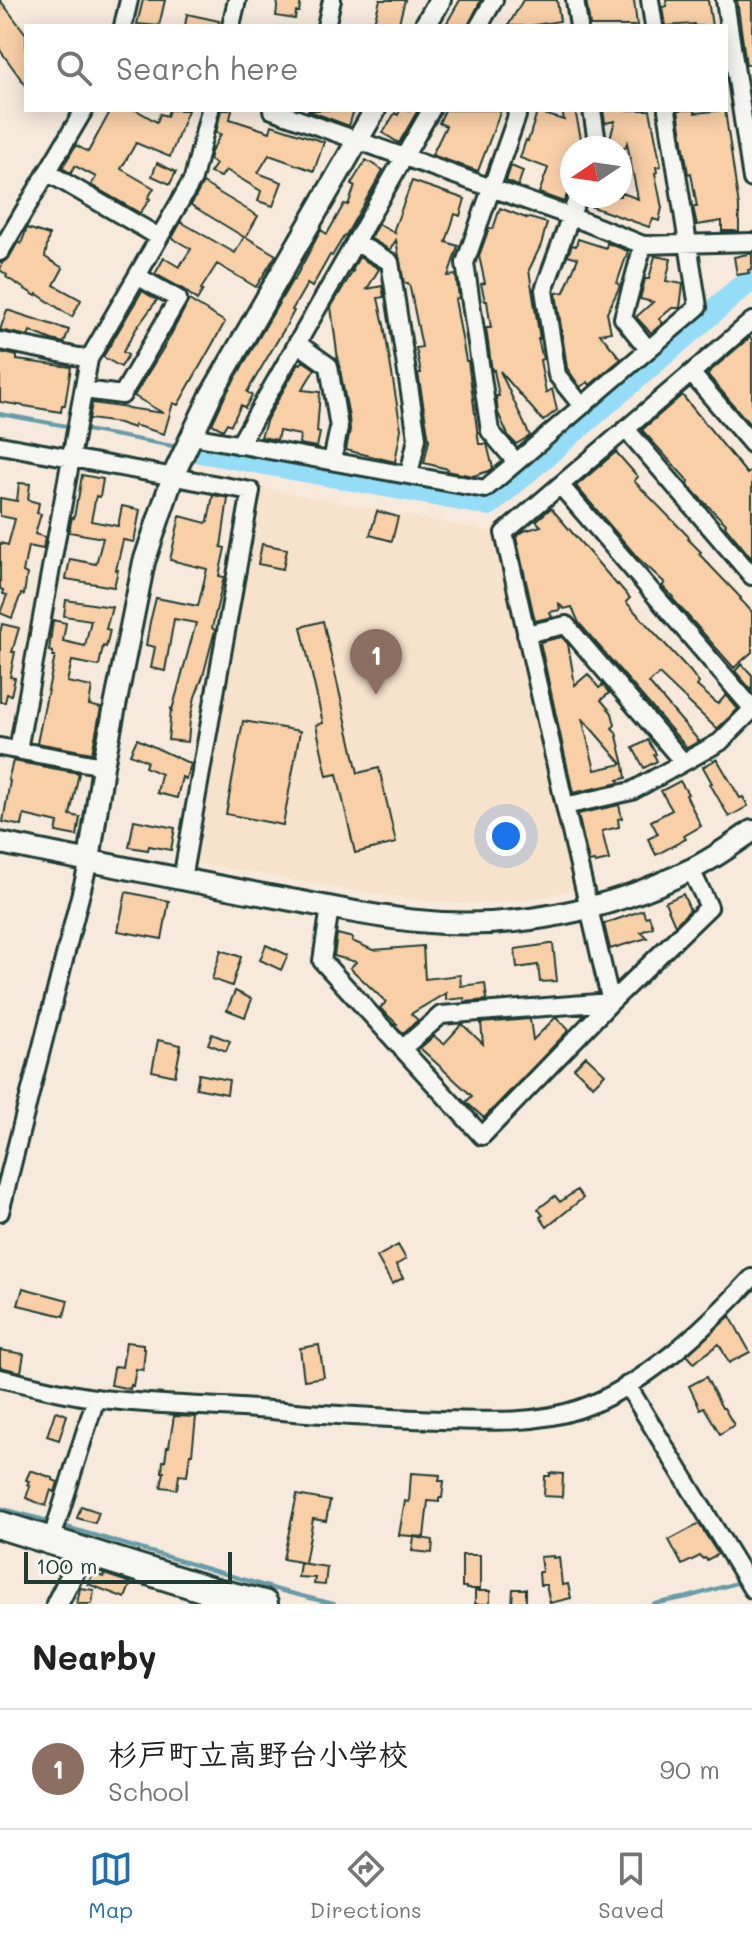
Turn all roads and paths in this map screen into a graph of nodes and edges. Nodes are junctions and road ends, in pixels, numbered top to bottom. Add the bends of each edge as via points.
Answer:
1 (129, 0) edge
2 (237, 0) edge
3 (332, 0) edge
4 (440, 0) edge
5 (494, 0) edge
6 (575, 0) edge
7 (650, 0) edge
8 (725, 0) edge
9 (123, 24) edge
10 (231, 24) edge
11 (326, 24) edge
12 (426, 24) edge
13 (480, 24) edge
14 (579, 24) edge
15 (654, 24) edge
16 (83, 112) edge
17 (210, 112) edge
18 (374, 112) edge
19 (430, 112) edge
20 (516, 112) edge
21 (592, 112) edge
22 (667, 112) edge
23 (304, 115) edge
24 (596, 136) edge
25 (357, 141) junction
26 (404, 157) junction
27 (47, 172) junction
28 (752, 179) edge
29 (491, 188) junction
30 (573, 208) edge
31 (570, 216) junction
32 (159, 237) junction
33 (355, 242) junction
34 (752, 242) edge
35 (687, 244) junction
36 (643, 245) junction
37 (0, 252) edge
38 (137, 276) junction
39 (752, 321) edge
40 (0, 341) edge
41 (297, 343) junction
42 (648, 349) junction
43 (89, 359) junction
44 (691, 373) junction
45 (84, 390) junction
46 (582, 406) junction
47 (626, 429) junction
48 (192, 436) junction
49 (752, 444) edge
50 (0, 445) edge
51 (239, 445) junction
52 (71, 457) junction
53 (332, 461) junction
54 (516, 462) junction
55 (409, 475) junction
56 (173, 476) junction
57 (560, 485) junction
58 (752, 576) edge
59 (526, 634) junction
60 (752, 709) edge
61 (0, 747) edge
62 (18, 750) junction
63 (683, 762) junction
64 (103, 766) junction
65 (565, 806) junction
66 (752, 831) edge
67 (0, 843) edge
68 (89, 861) junction
69 (691, 870) junction
70 (182, 879) junction
71 (330, 907) junction
72 (588, 907) junction
73 (611, 1002) junction
74 (402, 1049) junction
75 (0, 1212) edge
76 (752, 1278) edge
77 (0, 1378) edge
78 (627, 1385) junction
79 (96, 1398) junction
80 (0, 1525) edge
81 (51, 1541) junction
82 (84, 1551) junction
83 (752, 1589) edge
84 (209, 1598) edge
85 (57, 1604) edge
86 (264, 1604) edge

1 - 9 street
2 - 10 street
3 - 11 street
4 - 12 street
5 - 13 street
6 - 14 street
7 - 15 street
8 - 28 street
16 - 27 street
17 - 32 street via 193,179
18 - 25 street
19 - 26 street
20 - 29 street
21 - 24 street
22 - 35 street
23 - 25 street
25 - 26 street
25 - 48 street
26 - 29 street
26 - 33 street
27 - 32 street
27 - 37 street
29 - 31 street
29 - 54 street via 465,263 490,431
30 - 31 street
31 - 36 street
31 - 46 street via 544,290 557,375
32 - 38 street
33 - 41 street
33 - 55 street via 390,262 417,438
34 - 35 street
35 - 36 street
35 - 42 street via 698,307
36 - 42 street via 623,318
38 - 43 street
38 - 45 street via 178,299 122,395
39 - 44 street
40 - 43 street
41 - 51 street
41 - 53 street via 329,366 339,428
42 - 46 street
43 - 45 street
44 - 47 street
44 - 49 street
45 - 52 street
46 - 54 street
47 - 57 street
47 - 58 street
48 - 51 street
48 - 56 street
50 - 52 street
51 - 53 street
52 - 56 street
52 - 62 street
53 - 55 street
54 - 55 street via 485,489
56 - 64 street via 144,562
56 - 70 street via 251,491
57 - 59 street via 504,533
57 - 60 street
59 - 63 street via 566,625
59 - 65 street
60 - 63 street via 720,742
61 - 62 street
62 - 64 street
63 - 65 street via 632,791
64 - 68 street
65 - 72 street
66 - 69 street
67 - 68 street
68 - 70 street
68 - 75 street
69 - 72 street
69 - 73 street via 709,907
70 - 71 street
71 - 72 street via 421,922 469,923
71 - 74 street via 322,961
72 - 73 street
73 - 74 street via 441,1015
73 - 74 street via 482,1136
76 - 78 street via 682,1346
77 - 79 street
78 - 79 street via 577,1410 498,1421
78 - 83 street
79 - 81 street
80 - 81 main road
81 - 82 main road
82 - 84 main road
82 - 85 street
84 - 86 main road

